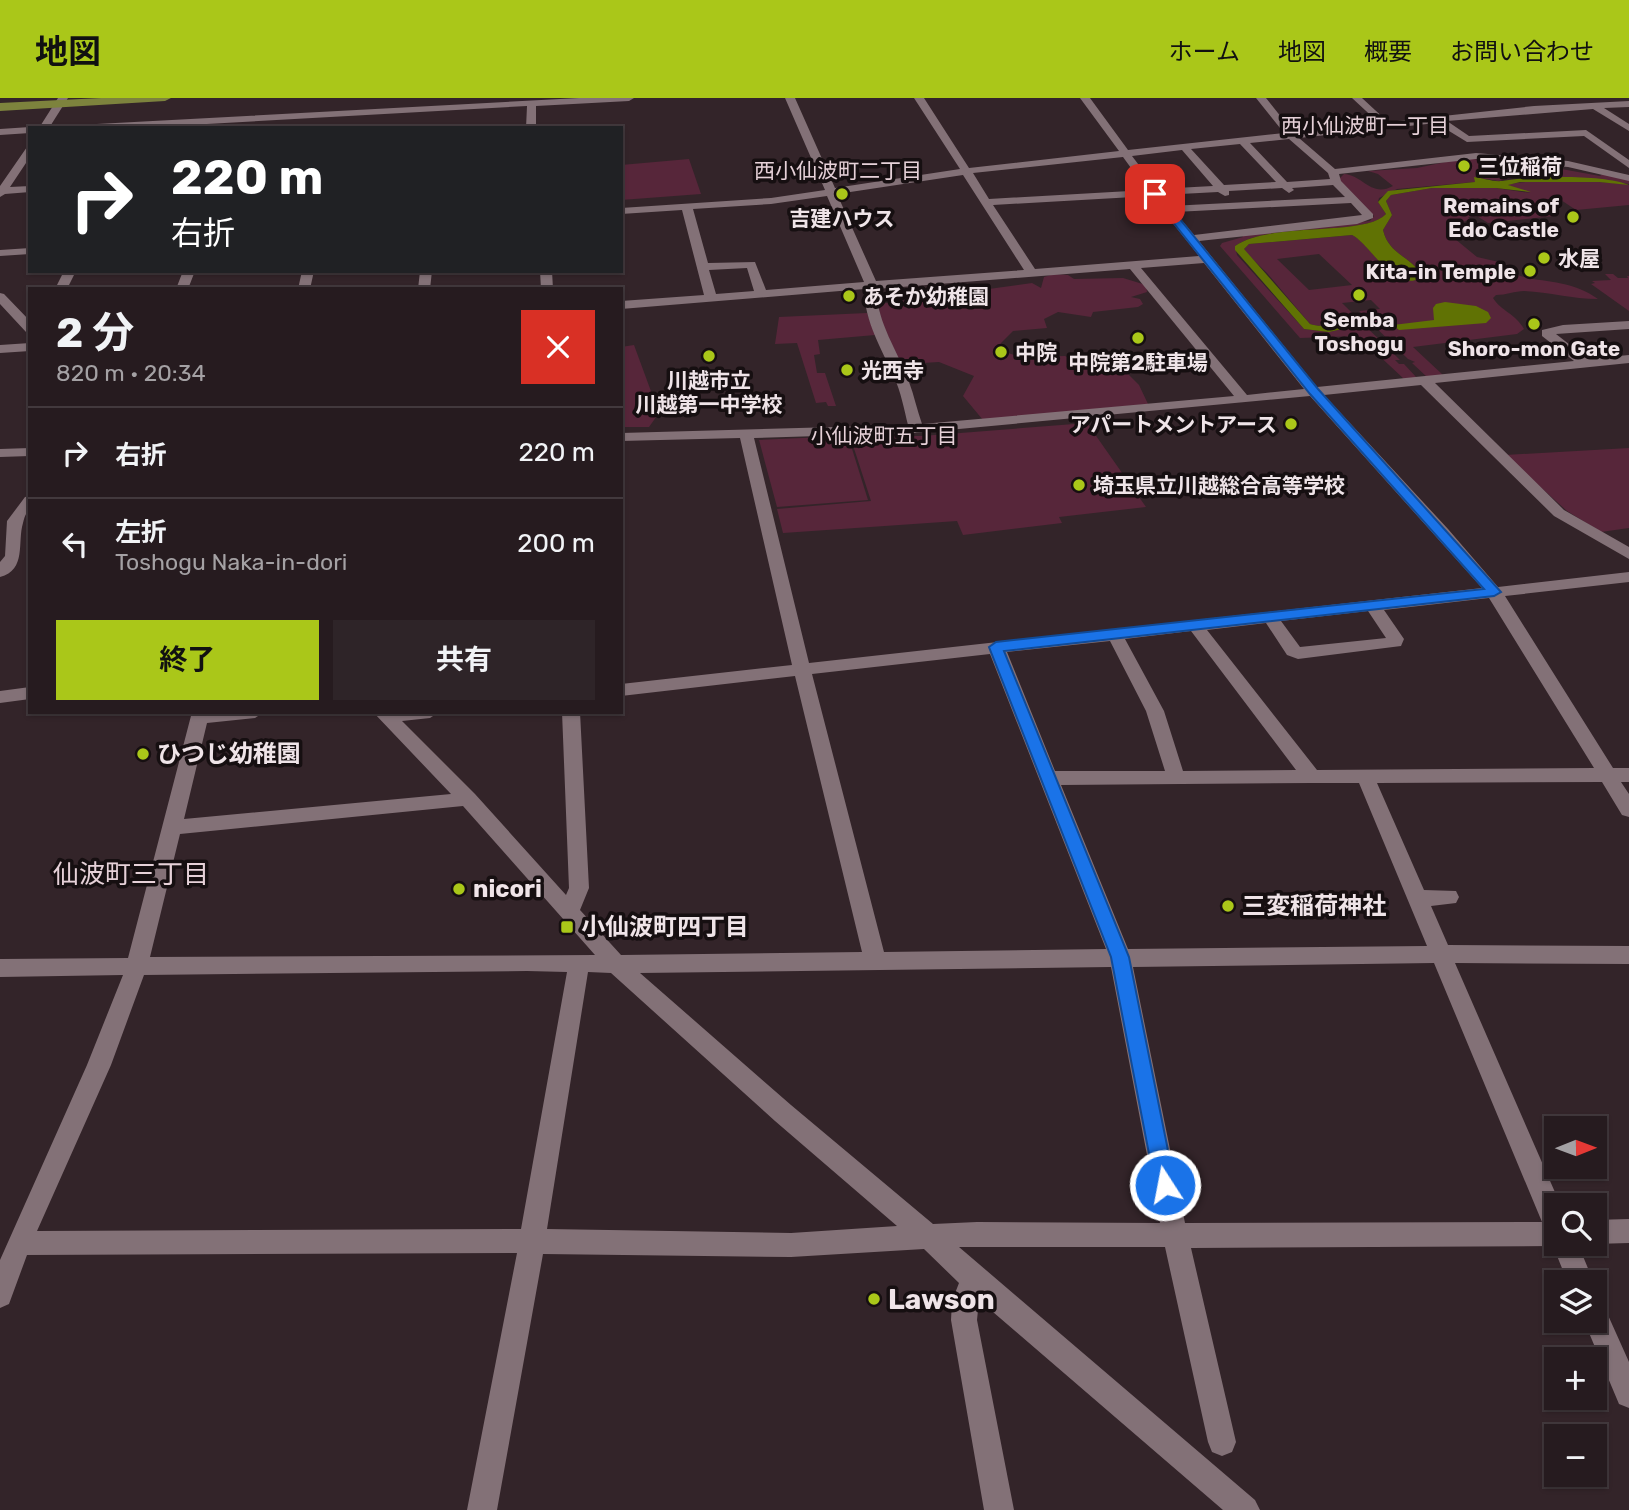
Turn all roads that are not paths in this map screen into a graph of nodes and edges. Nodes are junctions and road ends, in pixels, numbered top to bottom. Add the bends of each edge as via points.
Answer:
1 (165, 98) edge
2 (629, 98) edge
3 (790, 98) edge
4 (919, 98) edge
5 (1086, 98) edge
6 (1261, 98) edge
7 (1357, 98) edge
8 (553, 100) edge
9 (62, 101) edge
10 (532, 103) junction
11 (1629, 104) edge
12 (1595, 106) junction
13 (0, 107) edge
14 (346, 113) junction
15 (1438, 120) junction
16 (246, 123) edge
17 (1386, 125) junction
18 (45, 126) edge
19 (145, 126) edge
20 (343, 126) edge
21 (531, 126) edge
22 (1629, 128) edge
23 (28, 130) edge
24 (0, 132) edge
25 (1290, 135) junction
26 (1534, 136) junction
27 (1472, 139) junction
28 (1242, 140) junction
29 (1184, 147) junction
30 (28, 152) edge
31 (1124, 153) junction
32 (1496, 157) junction
33 (1568, 164) junction
34 (1629, 165) edge
35 (967, 171) junction
36 (1334, 177) junction
37 (1629, 178) edge
38 (1284, 185) junction
39 (1219, 187) junction
40 (28, 189) edge
41 (831, 191) junction
42 (1153, 191) junction
43 (1, 192) edge
44 (1355, 200) junction
45 (986, 202) junction
46 (1300, 202) junction
47 (687, 207) junction
48 (1168, 209) junction
49 (623, 211) edge
50 (1246, 218) junction
51 (1322, 225) junction
52 (1192, 239) junction
53 (28, 251) edge
54 (0, 253) edge
55 (1208, 259) junction
56 (1133, 265) junction
57 (702, 267) junction
58 (1032, 273) junction
59 (870, 285) junction
60 (761, 293) junction
61 (0, 297) edge
62 (711, 298) junction
63 (623, 305) edge
64 (1629, 324) edge
65 (28, 327) edge
66 (28, 347) edge
67 (0, 349) edge
68 (1629, 359) edge
69 (1585, 363) junction
70 (1424, 380) junction
71 (1314, 391) junction
72 (1244, 399) junction
73 (916, 429) junction
74 (746, 434) junction
75 (623, 437) edge
76 (28, 452) edge
77 (0, 453) edge
78 (23, 521) edge
79 (1629, 554) edge
80 (0, 572) edge
81 (1629, 578) edge
82 (1494, 592) junction
83 (1372, 605) junction
84 (1270, 617) junction
85 (1195, 625) junction
86 (1115, 635) junction
87 (996, 647) junction
88 (802, 670) junction
89 (623, 690) edge
90 (28, 693) edge
91 (0, 697) edge
92 (219, 714) edge
93 (571, 714) edge
94 (201, 715) edge
95 (384, 715) edge
96 (1608, 775) junction
97 (1629, 775) edge
98 (1312, 776) junction
99 (1365, 776) junction
100 (1176, 777) junction
101 (1047, 778) junction
102 (468, 799) junction
103 (1629, 810) edge
104 (171, 828) junction
105 (1449, 897) dead end
106 (1417, 898) junction
107 (569, 913) junction
108 (1441, 954) junction
109 (1629, 955) edge
110 (1120, 957) junction
111 (875, 960) junction
112 (579, 962) junction
113 (616, 964) junction
114 (137, 966) junction
115 (0, 968) edge
116 (1544, 1196) edge
117 (1629, 1231) edge
118 (1607, 1232) edge
119 (1544, 1234) edge
120 (1175, 1236) junction
121 (929, 1237) junction
122 (533, 1241) junction
123 (19, 1244) junction
124 (974, 1279) junction
125 (0, 1295) edge
126 (1603, 1333) edge
127 (1629, 1394) edge
128 (1222, 1442) dead end
129 (482, 1510) edge
130 (999, 1510) edge
131 (1245, 1510) edge

1 - 9 main road
2 - 8 street
3 - 41 street
4 - 35 street
5 - 31 street
6 - 25 street
7 - 17 street
8 - 10 street
9 - 13 main road
9 - 18 street
10 - 14 street via 442,113
10 - 21 street
11 - 12 street
12 - 15 street
12 - 22 street
14 - 16 street
14 - 20 street
15 - 17 street
15 - 27 street
16 - 19 street
17 - 25 street
23 - 24 street
25 - 28 street
25 - 36 street
26 - 27 street
26 - 33 street
26 - 34 street via 1586,132
27 - 32 street
28 - 29 street
28 - 38 street
29 - 31 street
29 - 39 street
30 - 43 street
31 - 35 street
31 - 42 street
32 - 33 street
32 - 36 street via 1459,157
33 - 37 street
35 - 41 street
35 - 45 street
36 - 38 street
36 - 44 street
38 - 39 street
38 - 46 street
39 - 42 street
39 - 50 street
40 - 43 street
41 - 47 street
41 - 59 street
42 - 45 street
42 - 48 street
44 - 46 street
44 - 51 street via 1368,218
45 - 58 street
46 - 50 street
46 - 51 street
47 - 49 street
47 - 57 street
48 - 50 street
48 - 52 street
50 - 51 street
50 - 52 street
52 - 55 street
53 - 54 street
55 - 56 street
55 - 71 street
56 - 58 street
56 - 72 street
57 - 60 street via 751,264
57 - 62 street
58 - 59 street
59 - 60 street
59 - 73 street via 878,334 902,380
60 - 62 street
61 - 65 street
62 - 63 street
64 - 69 street via 1546,333
66 - 67 street
68 - 69 street
69 - 70 street
70 - 71 street
70 - 79 street via 1559,513
71 - 72 street
71 - 82 street
72 - 73 street
73 - 74 street
74 - 75 street
74 - 88 street
76 - 77 street
78 - 80 street via 13,557
81 - 82 street
82 - 83 street
82 - 96 street
83 - 84 street
83 - 84 street via 1395,642 1298,653
84 - 85 street
85 - 86 street
85 - 98 street
86 - 87 street
86 - 100 street via 1155,711
87 - 88 street
87 - 101 street
88 - 89 street
88 - 111 street
90 - 91 street
92 - 94 street
93 - 107 street via 579,888
94 - 104 street
95 - 102 street
96 - 97 street
96 - 99 street
96 - 103 street
98 - 99 street
98 - 100 street
99 - 106 street
100 - 101 street
101 - 110 street
102 - 104 street
102 - 107 street
104 - 114 street
105 - 106 street
106 - 108 street
107 - 113 street
108 - 109 street
108 - 110 street
108 - 116 street
110 - 111 street
110 - 120 street
111 - 113 street
112 - 113 street
112 - 114 street
112 - 122 street
113 - 121 street
114 - 115 street
114 - 123 street via 99,1065
117 - 118 street
119 - 120 street
120 - 121 street
120 - 128 street
121 - 122 street via 791,1245
121 - 124 street
122 - 123 street
122 - 129 street
123 - 125 street
124 - 130 street via 965,1301 964,1320
124 - 131 street
126 - 127 street

